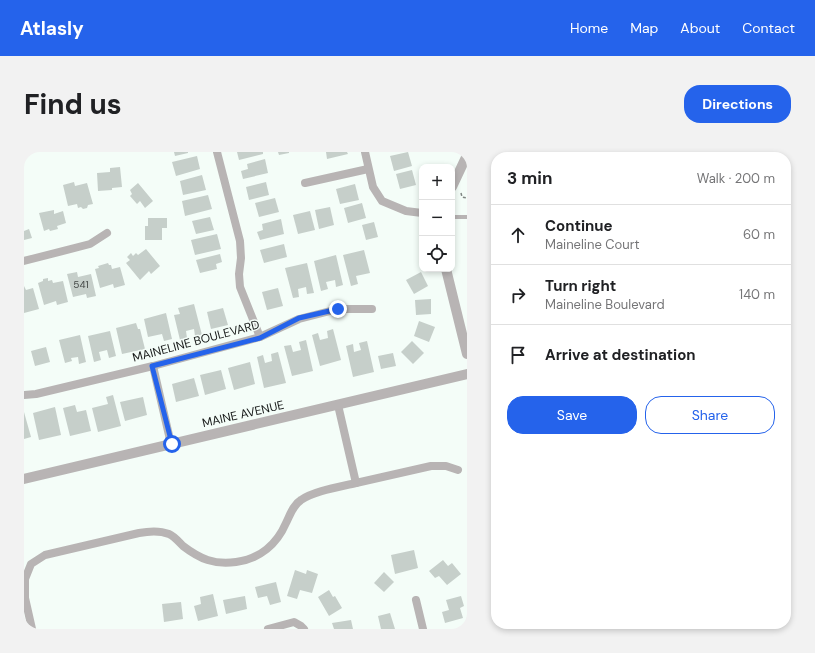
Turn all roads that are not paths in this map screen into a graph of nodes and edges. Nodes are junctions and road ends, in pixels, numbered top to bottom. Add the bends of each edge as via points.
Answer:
1 (217, 152) edge
2 (365, 152) edge
3 (467, 155) edge
4 (368, 169) junction
5 (455, 181) edge
6 (305, 183) dead end
7 (419, 213) edge
8 (455, 217) edge
9 (467, 217) edge
10 (107, 233) dead end
11 (24, 261) edge
12 (447, 272) edge
13 (372, 309) dead end
14 (260, 338) junction
15 (467, 354) edge
16 (152, 366) junction
17 (467, 374) edge
18 (24, 394) edge
19 (338, 405) junction
20 (172, 444) junction
21 (458, 470) dead end
22 (24, 479) edge
23 (356, 483) junction
24 (416, 600) dead end
25 (32, 629) edge
26 (268, 629) edge
27 (304, 629) edge
28 (423, 629) edge

1 - 14 street via 240,241 240,287
2 - 4 street
3 - 5 street
4 - 6 street
4 - 7 street via 373,187 382,201 406,211
8 - 9 lane
10 - 11 street via 90,244
12 - 15 street
13 - 14 street, MAINELINE BOULEVARD via 338,309 299,318
14 - 16 street, MAINELINE BOULEVARD
16 - 18 street, MAINELINE BOULEVARD via 36,394
16 - 20 street
17 - 19 street, MAINE AVENUE
19 - 20 street, MAINE AVENUE
19 - 23 street
20 - 22 street, MAINE AVENUE
21 - 23 street via 446,466 431,466
23 - 25 street via 311,494 299,501 283,531 272,545 258,556 237,562 216,563 198,557 170,534 153,530 45,555 31,564 25,579 25,598
24 - 28 street
26 - 27 street via 294,622

